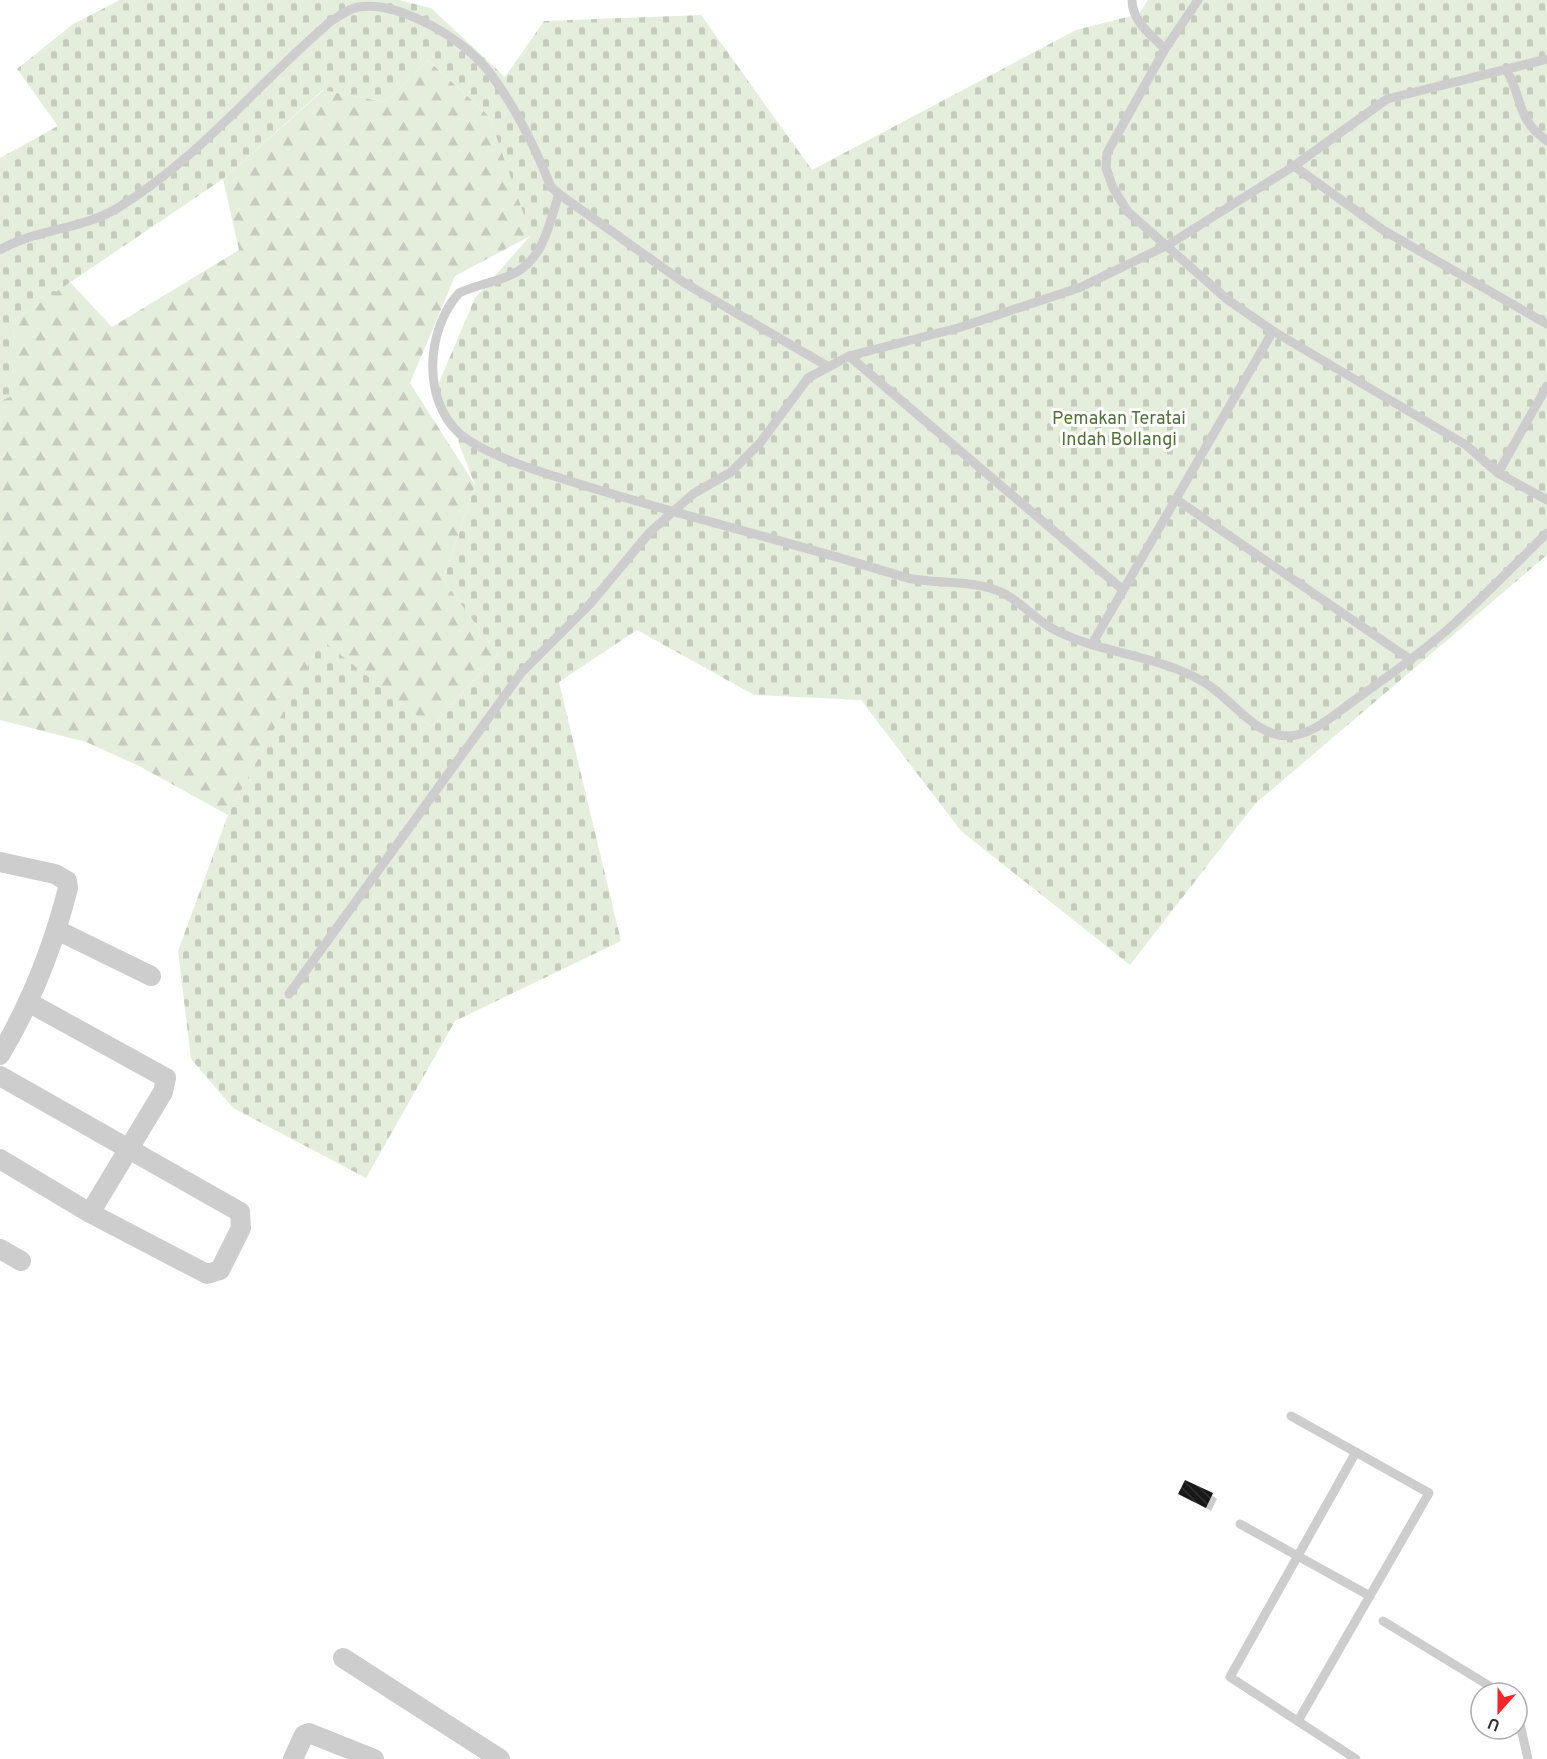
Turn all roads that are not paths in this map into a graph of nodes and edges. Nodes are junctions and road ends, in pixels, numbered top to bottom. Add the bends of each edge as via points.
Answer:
1 (1132, 0) edge
2 (1198, 0) edge
3 (1165, 50) junction
4 (1547, 59) edge
5 (1508, 71) junction
6 (1547, 141) edge
7 (1294, 166) junction
8 (559, 194) junction
9 (1168, 245) junction
10 (0, 250) edge
11 (1547, 324) edge
12 (1273, 331) junction
13 (849, 356) junction
14 (827, 366) junction
15 (1547, 386) edge
16 (1498, 473) junction
17 (1177, 500) junction
18 (1547, 500) edge
19 (671, 512) junction
20 (1547, 533) edge
21 (1122, 589) junction
22 (1092, 644) junction
23 (1412, 660) junction
24 (0, 862) edge
25 (57, 930) junction
26 (150, 976) dead end
27 (289, 994) dead end
28 (28, 1002) junction
29 (0, 1055) edge
30 (0, 1076) edge
31 (128, 1148) junction
32 (0, 1159) edge
33 (90, 1214) junction
34 (0, 1249) edge
35 (21, 1261) dead end
36 (1291, 1416) dead end
37 (1356, 1452) junction
38 (1240, 1524) dead end
39 (1298, 1557) junction
40 (1370, 1596) junction
41 (1383, 1621) dead end
42 (343, 1658) dead end
43 (1481, 1681) edge
44 (1298, 1721) junction
45 (1524, 1741) edge
46 (492, 1756) edge
47 (294, 1759) edge
48 (374, 1759) edge
49 (1356, 1759) edge
50 (1528, 1759) edge

1 - 3 lane via 1138,21
2 - 3 lane
3 - 9 lane via 1107,153 1106,168 1128,212
4 - 5 lane
5 - 6 lane via 1517,89 1522,116
5 - 7 lane via 1387,99
7 - 9 lane
7 - 11 lane via 1383,230
8 - 10 lane via 551,187 514,108 489,71 466,49 423,20 392,9 360,6 346,11 314,37 245,104 144,190 91,222
8 - 14 lane via 683,282
8 - 19 lane via 552,225 529,261 516,273 459,293 451,305 439,334 432,370 436,400 450,424 471,442 559,477
9 - 12 lane via 1228,300
9 - 13 lane via 1081,286 958,328
12 - 16 lane via 1466,445
12 - 17 lane
13 - 14 lane
13 - 21 lane
14 - 19 lane via 808,378 760,442 732,471
15 - 16 lane
16 - 18 lane
17 - 21 lane
17 - 23 lane
19 - 22 lane via 932,584 994,589 1046,625
19 - 27 lane via 637,545 590,604 521,673
20 - 23 lane
21 - 22 lane
22 - 23 lane via 1183,671 1204,682 1259,727 1272,734 1290,736 1323,723
24 - 25 street via 55,874 67,881
25 - 26 street
25 - 28 street
28 - 29 street
28 - 31 street via 166,1078 163,1092
30 - 31 street
31 - 33 street
31 - 33 street via 240,1212 242,1228 224,1264 214,1274 207,1274
32 - 33 street
34 - 35 street
36 - 37 lane
37 - 39 lane
37 - 40 lane via 1429,1493
38 - 39 lane
39 - 40 lane
39 - 44 lane via 1230,1677
40 - 44 lane
41 - 43 lane
42 - 46 street
44 - 49 lane
45 - 50 lane
47 - 48 street via 304,1735 309,1733

